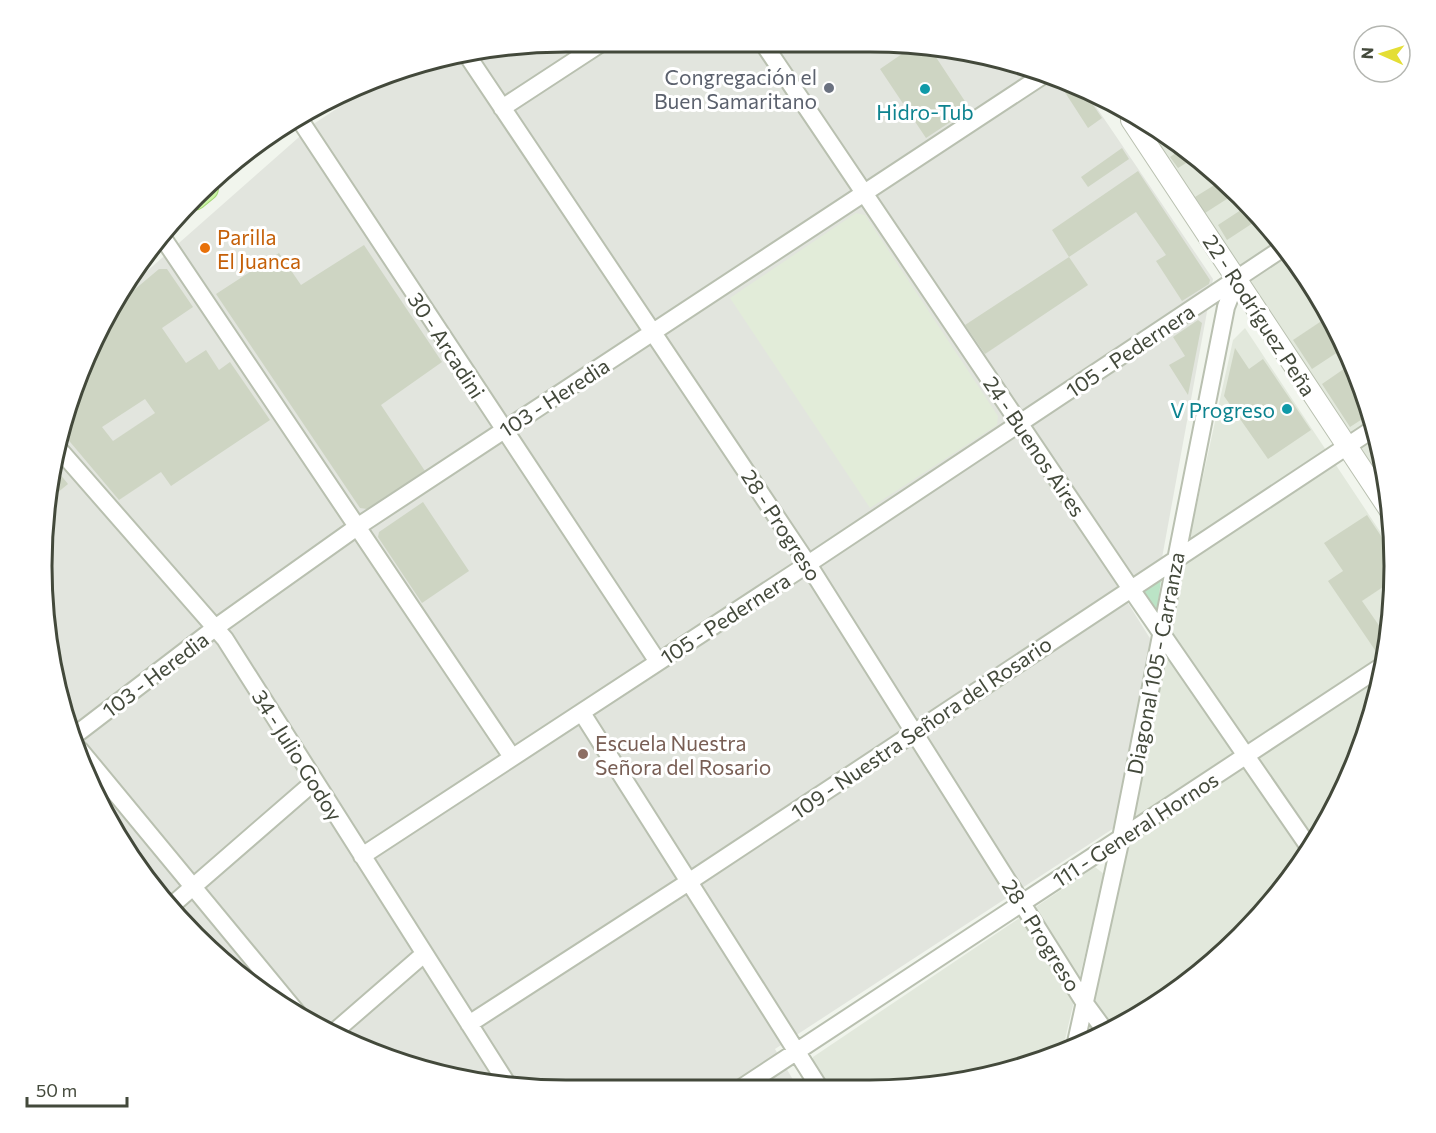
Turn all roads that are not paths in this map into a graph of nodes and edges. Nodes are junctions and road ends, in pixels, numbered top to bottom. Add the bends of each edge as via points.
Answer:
1 (588, 52) edge
2 (769, 52) edge
3 (471, 61) edge
4 (1036, 80) edge
5 (502, 108) junction
6 (303, 125) edge
7 (1135, 126) edge
8 (864, 193) junction
9 (167, 244) edge
10 (1276, 253) edge
11 (1237, 279) junction
12 (654, 331) junction
13 (1020, 424) junction
14 (503, 430) junction
15 (1366, 434) edge
16 (1347, 447) junction
17 (65, 456) edge
18 (1378, 493) edge
19 (357, 527) junction
20 (1175, 560) junction
21 (808, 564) junction
22 (1131, 589) junction
23 (215, 628) junction
24 (1161, 630) junction
25 (658, 662) junction
26 (1373, 672) edge
27 (582, 714) junction
28 (914, 731) junction
29 (80, 732) edge
30 (1246, 756) junction
31 (512, 757) junction
32 (94, 767) edge
33 (315, 782) junction
34 (1121, 838) junction
35 (1305, 840) edge
36 (362, 856) junction
37 (687, 883) junction
38 (192, 888) junction
39 (177, 901) edge
40 (1022, 904) junction
41 (424, 954) junction
42 (282, 994) edge
43 (1084, 1002) junction
44 (469, 1024) junction
45 (1101, 1025) edge
46 (340, 1028) edge
47 (1077, 1036) edge
48 (796, 1052) junction
49 (502, 1076) edge
50 (753, 1080) edge
51 (814, 1080) edge

1 - 5 street
2 - 8 street, 24 - Buenos Aires
3 - 5 street, 28 - Progreso
4 - 8 street, 103 - Heredia
5 - 12 street, 28 - Progreso
6 - 14 street, 30 - Arcadini
7 - 11 street, 22 - Rodríguez Peña
8 - 12 street, 103 - Heredia
8 - 13 street, 24 - Buenos Aires
9 - 19 street
10 - 11 street, 105 - Pedernera
11 - 13 street, 105 - Pedernera
11 - 16 street, 22 - Rodríguez Peña
11 - 20 street, Diagonal 105 - Carranza via 1226,307
12 - 14 street, 103 - Heredia
12 - 21 street, 28 - Progreso
13 - 21 street, 105 - Pedernera
13 - 22 street, 24 - Buenos Aires
14 - 19 street, 103 - Heredia
14 - 25 street, 30 - Arcadini
15 - 16 street, 109 - Nuestra Señora del Rosario
16 - 18 street, 22 - Rodríguez Peña
16 - 20 street, 109 - Nuestra Señora del Rosario
17 - 23 street, 34 - Julio Godoy
19 - 23 street, 103 - Heredia
19 - 31 street
20 - 22 street, 109 - Nuestra Señora del Rosario
20 - 24 street, Diagonal 105 - Carranza
21 - 25 street, 105 - Pedernera
21 - 28 street, 28 - Progreso
22 - 24 street, 24 - Buenos Aires
22 - 28 street, 109 - Nuestra Señora del Rosario
23 - 29 street, 103 - Heredia
23 - 33 street, 34 - Julio Godoy
24 - 30 street, 24 - Buenos Aires
24 - 34 street, Diagonal 105 - Carranza
25 - 27 street, 105 - Pedernera
26 - 30 street, 111 - General Hornos
27 - 31 street, 105 - Pedernera
27 - 37 street
28 - 37 street, 109 - Nuestra Señora del Rosario
28 - 40 street, 28 - Progreso
30 - 34 street, 111 - General Hornos
30 - 35 street, 24 - Buenos Aires
31 - 36 street, 105 - Pedernera
32 - 38 street
33 - 36 street, 34 - Julio Godoy
33 - 38 street
34 - 40 street, 111 - General Hornos
34 - 43 street, Diagonal 105 - Carranza
36 - 41 street, 34 - Julio Godoy
37 - 44 street, 109 - Nuestra Señora del Rosario
37 - 48 street
38 - 39 street
38 - 42 street
40 - 43 street, 28 - Progreso
40 - 48 street, 111 - General Hornos
41 - 44 street, 34 - Julio Godoy
41 - 46 street
43 - 45 street, 28 - Progreso
43 - 47 street, Diagonal 105 - Carranza
44 - 49 street, 34 - Julio Godoy
48 - 50 street, 111 - General Hornos
48 - 51 street

